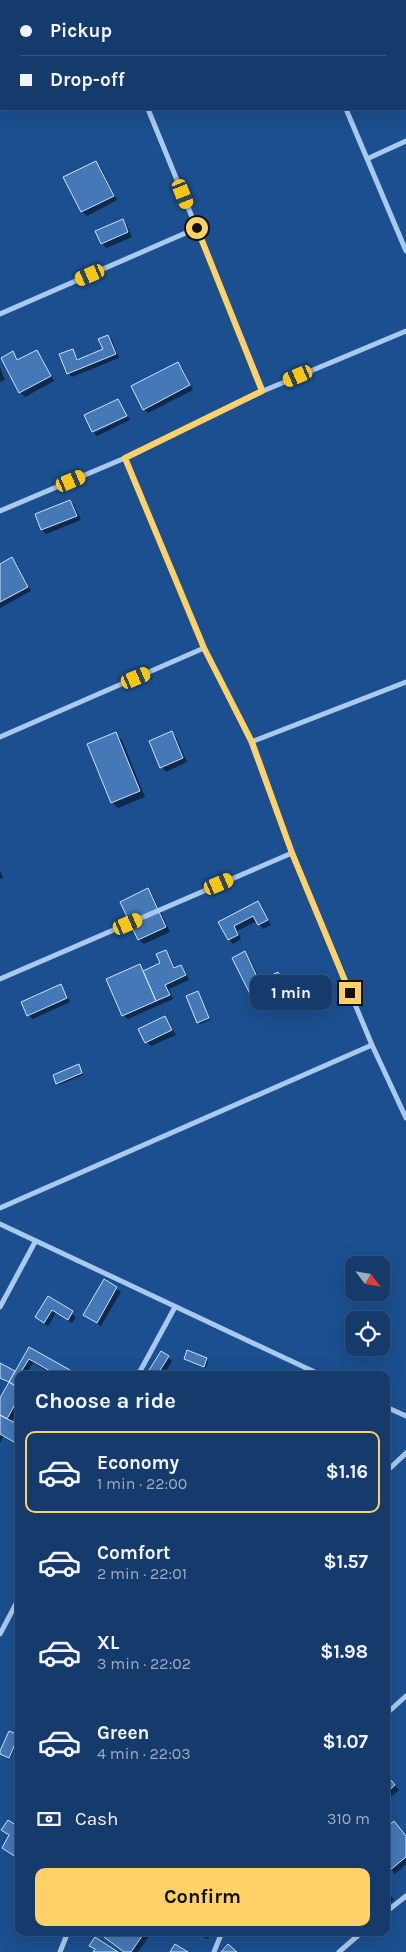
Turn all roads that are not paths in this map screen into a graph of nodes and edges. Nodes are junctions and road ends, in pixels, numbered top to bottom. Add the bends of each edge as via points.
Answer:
1 (148, 110) edge
2 (346, 110) edge
3 (406, 141) edge
4 (369, 158) junction
5 (197, 228) junction
6 (406, 251) edge
7 (0, 314) edge
8 (406, 331) edge
9 (262, 391) junction
10 (125, 458) junction
11 (0, 511) edge
12 (204, 648) junction
13 (406, 682) edge
14 (0, 737) edge
15 (252, 742) junction
16 (292, 853) junction
17 (0, 979) edge
18 (372, 1045) junction
19 (406, 1118) edge
20 (0, 1208) edge
21 (0, 1224) edge
22 (35, 1242) junction
23 (0, 1307) edge
24 (175, 1307) junction
25 (140, 1371) edge
26 (309, 1371) edge
27 (390, 1409) edge
28 (406, 1416) edge
29 (406, 1453) edge
30 (390, 1468) edge
31 (15, 1606) edge
32 (0, 1634) edge
33 (406, 1696) edge
34 (390, 1710) edge
35 (406, 1896) edge
36 (390, 1909) edge
37 (66, 1936) edge
38 (220, 1936) edge
39 (357, 1936) edge
40 (60, 1952) edge
41 (214, 1952) edge
42 (339, 1952) edge

1 - 5 street
2 - 4 street
3 - 4 street
4 - 6 street
5 - 7 street
5 - 9 street
8 - 9 street
9 - 10 street
10 - 11 street
10 - 12 street
12 - 14 street
12 - 15 street
13 - 15 street
15 - 16 street
16 - 17 street
16 - 18 street
18 - 19 street
18 - 20 street
21 - 22 street
22 - 23 street
22 - 24 street
24 - 25 street
24 - 26 street
27 - 28 street
29 - 30 street
31 - 32 street
33 - 34 street
35 - 36 street
37 - 40 street
38 - 41 street
39 - 42 street

